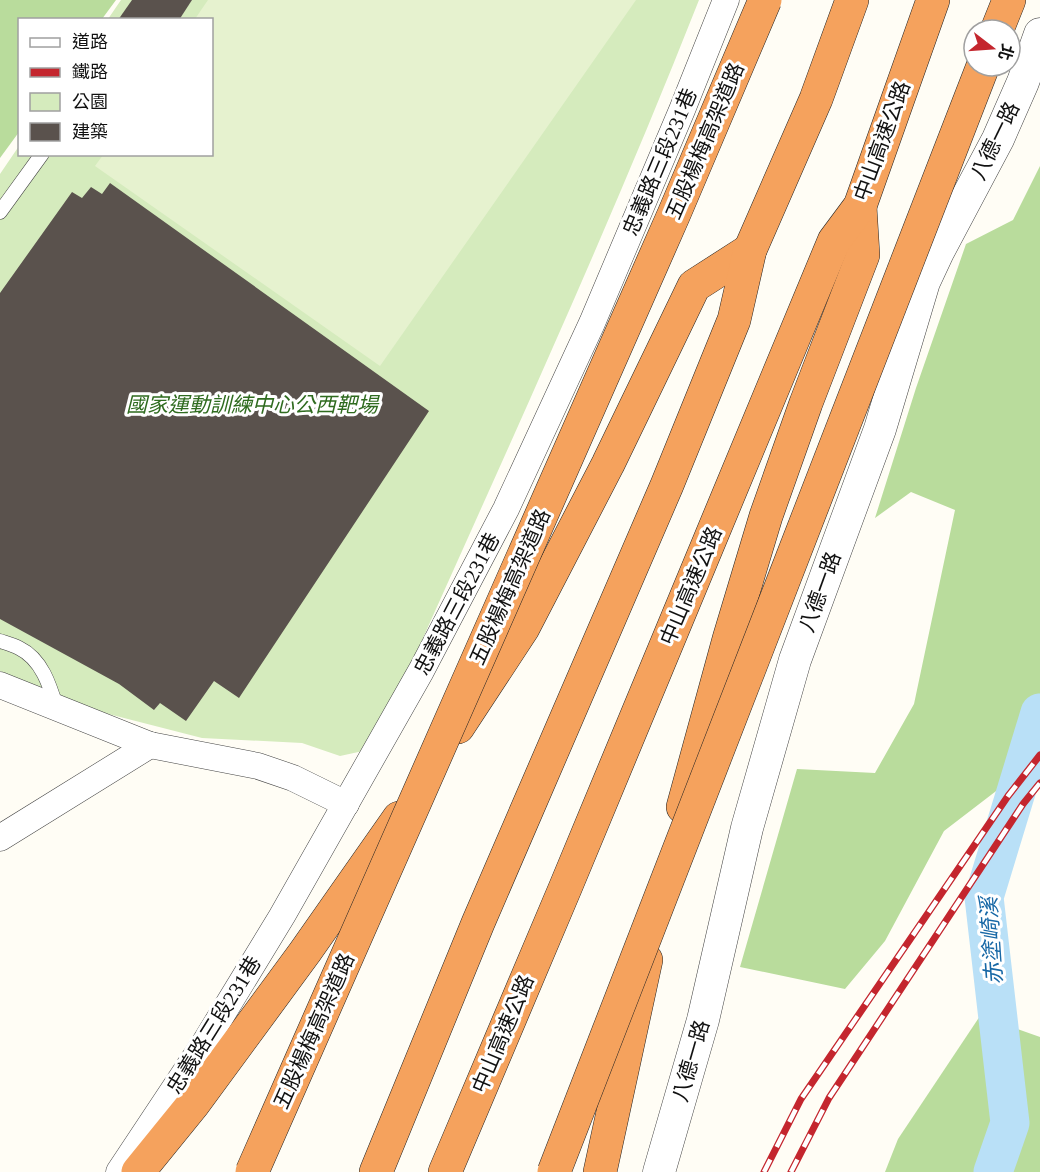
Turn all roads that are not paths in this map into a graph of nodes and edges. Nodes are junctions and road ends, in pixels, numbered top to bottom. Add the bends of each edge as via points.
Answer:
1 (726, 0) edge
2 (765, 0) edge
3 (852, 0) edge
4 (933, 0) edge
5 (1009, 0) edge
6 (1002, 18) edge
7 (1040, 34) edge
8 (978, 78) edge
9 (41, 156) edge
10 (860, 206) junction
11 (0, 212) edge
12 (750, 250) junction
13 (0, 642) edge
14 (0, 685) edge
15 (57, 709) junction
16 (150, 745) junction
17 (346, 804) junction
18 (0, 838) edge
19 (137, 1159) edge
20 (119, 1172) edge
21 (252, 1172) edge
22 (376, 1172) edge
23 (445, 1172) edge
24 (554, 1172) edge
25 (600, 1172) edge
26 (660, 1172) edge

1 - 17 street, 忠義路三段231巷 via 592,323 507,509
2 - 21 highway, 五股楊梅高架道路, bridge
3 - 12 highway via 816,99
4 - 10 highway, 中山高速公路
5 - 6 highway
7 - 26 street, 八德一路 via 998,139 924,282 880,429 795,660 747,828 703,1020
8 - 24 highway, bridge
9 - 11 lane
10 - 23 highway, 中山高速公路 via 834,241
10 - 25 highway via 863,255 766,516 726,650 669,857
12 - 19 highway via 693,286 608,464 523,628 392,829 305,952 194,1103
12 - 22 highway via 734,320
13 - 15 lane via 33,657
14 - 15 street
15 - 16 street
16 - 17 street via 258,766
16 - 18 street
17 - 19 street, 忠義路三段231巷
19 - 20 street, 忠義路三段231巷

